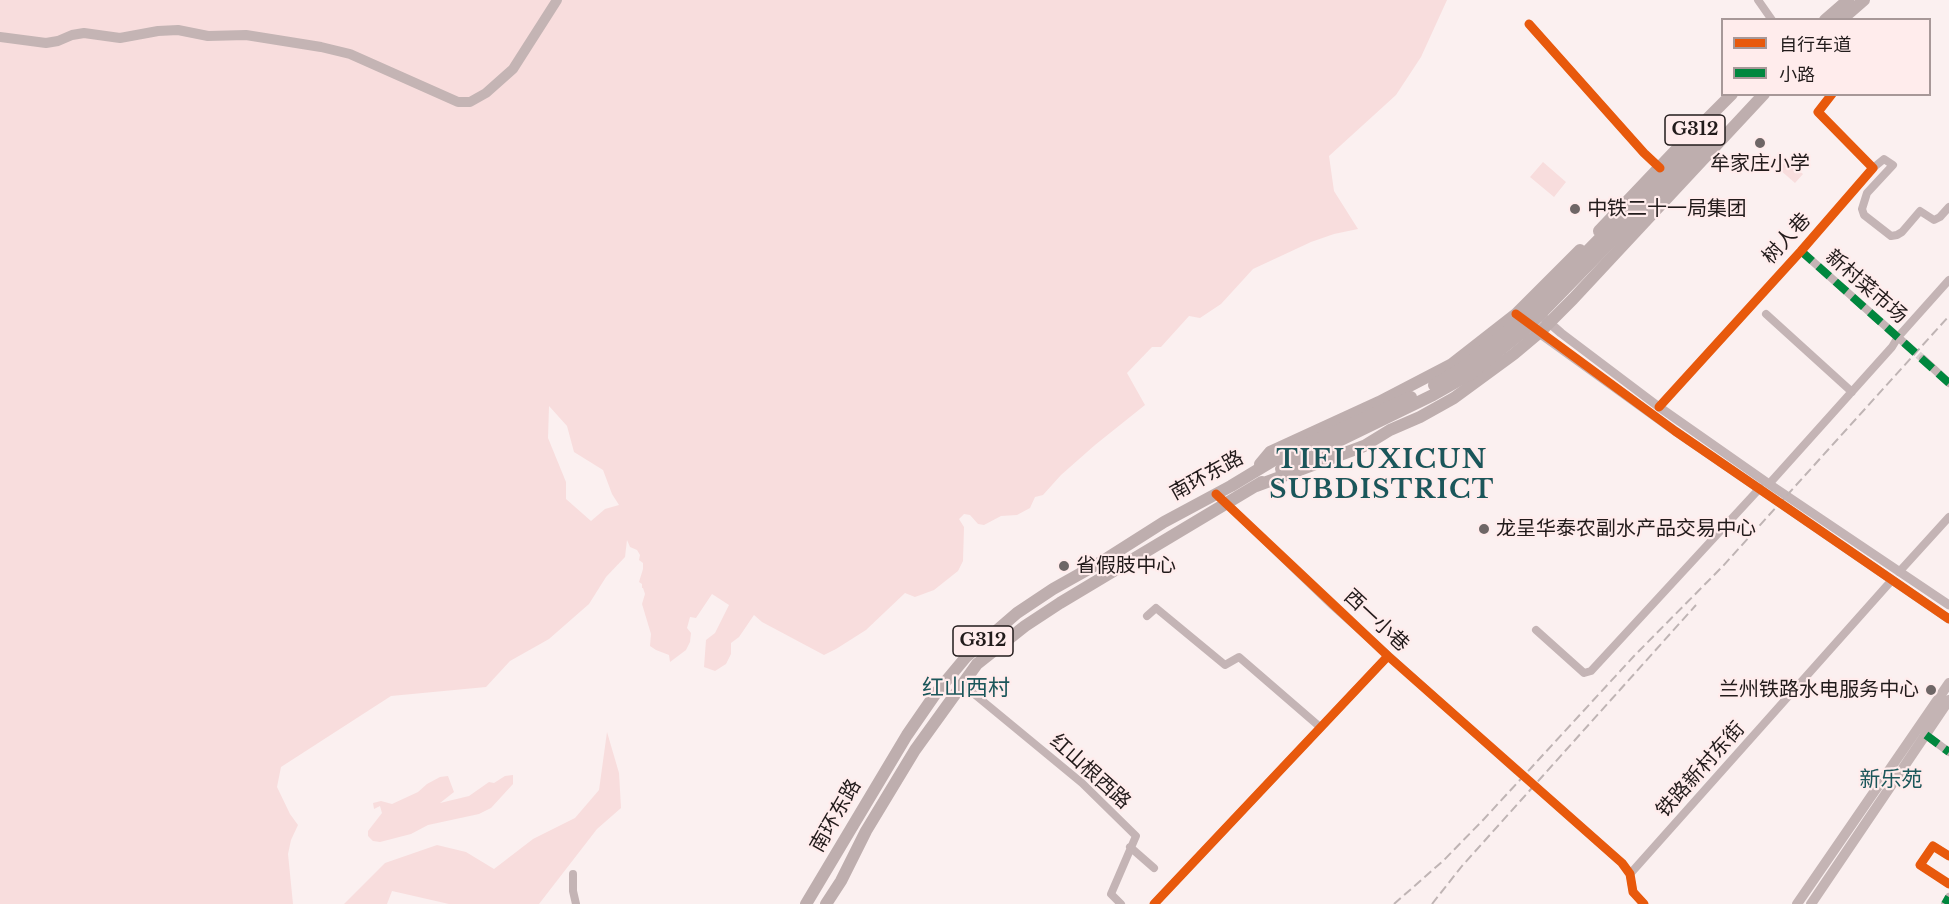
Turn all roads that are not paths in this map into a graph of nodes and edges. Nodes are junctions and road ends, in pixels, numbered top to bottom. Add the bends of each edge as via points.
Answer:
1 (557, 0) edge
2 (1758, 0) edge
3 (1848, 0) edge
4 (1864, 0) edge
5 (1771, 18) edge
6 (1827, 18) edge
7 (1846, 18) edge
8 (1529, 24) dead end
9 (0, 37) edge
10 (1730, 96) edge
11 (1740, 96) edge
12 (1755, 96) edge
13 (1762, 96) edge
14 (1830, 96) edge
15 (1705, 137) junction
16 (1659, 168) junction
17 (1873, 168) junction
18 (1949, 207) edge
19 (1800, 251) junction
20 (1949, 280) edge
21 (1527, 303) junction
22 (1516, 314) junction
23 (1766, 314) dead end
24 (1549, 323) junction
25 (1539, 333) junction
26 (1898, 337) junction
27 (1909, 347) tunnel mouth
28 (1923, 359) tunnel mouth
29 (1949, 383) edge
30 (1852, 392) junction
31 (1659, 407) junction
32 (1280, 463) junction
33 (1252, 473) junction
34 (1256, 486) junction
35 (1764, 486) junction
36 (1216, 494) junction
37 (1226, 502) junction
38 (1949, 517) edge
39 (1896, 576) junction
40 (1949, 605) edge
41 (1147, 616) dead end
42 (1949, 619) edge
43 (1536, 630) dead end
44 (1388, 656) junction
45 (1949, 683) edge
46 (962, 684) junction
47 (1949, 700) edge
48 (1320, 727) junction
49 (1926, 735) junction
50 (1949, 752) edge
51 (1516, 770) tunnel mouth
52 (1544, 794) tunnel mouth
53 (1130, 848) junction
54 (1949, 856) edge
55 (1154, 868) dead end
56 (573, 874) dead end
57 (1630, 874) junction
58 (1949, 884) edge
59 (1949, 897) edge
60 (576, 904) edge
61 (806, 904) edge
62 (826, 904) edge
63 (1121, 904) edge
64 (1154, 904) edge
65 (1644, 904) edge
66 (1797, 904) edge
67 (1811, 904) edge
68 (1945, 904) edge

1 - 9 main road via 513,69 470,102 458,102 350,54 246,35 208,36 178,30 120,38 84,33 46,44
2 - 5 street
3 - 6 highway
4 - 7 highway
8 - 16 street
10 - 16 highway, G312
11 - 15 highway, 南环东路 / G312
12 - 15 highway, 南环东路 / G312
13 - 24 highway
14 - 17 street via 1818,112
15 - 32 highway, 南环东路 / G312, bridge via 1515,325 1465,366
16 - 21 highway
17 - 18 street via 1884,159 1893,165 1867,194 1862,209 1864,215 1891,236 1902,232 1920,211 1934,220
17 - 19 street, 树人巷
19 - 26 street, 新村菜市场
19 - 31 street, 树人巷
20 - 26 street
21 - 22 highway
21 - 24 street
22 - 25 street
22 - 33 highway via 1452,364 1270,452
23 - 30 street
24 - 25 highway
24 - 31 street
25 - 34 highway via 1461,393 1420,417 1364,446
25 - 35 street via 1675,431
26 - 27 street, 新村菜市场
26 - 30 street
28 - 29 street
30 - 35 street
31 - 35 street
32 - 33 highway, 南环东路 / G312
32 - 34 highway, 南环东路 / G312
33 - 36 highway, 南环东路 / G312
34 - 37 highway, 南环东路 / G312
35 - 39 street
35 - 43 street via 1591,671 1584,673
36 - 37 street, 西一小巷
36 - 61 highway, 南环东路 / G312 via 1053,589 1017,613 966,657 907,735
37 - 44 street, 西一小巷
37 - 46 highway, 南环东路 / G312 via 1025,626 977,664
38 - 39 street, 铁路新村东街
39 - 40 street
39 - 42 street
39 - 57 street, 铁路新村东街
41 - 48 street via 1156,608 1225,665 1239,657
44 - 48 street
44 - 51 street, 西一小巷
45 - 66 main road
46 - 53 street, 红山根西路 via 1082,783 1136,836
46 - 62 highway, 南环东路 / G312 via 915,750
47 - 49 main road
48 - 64 street
49 - 50 street
49 - 67 main road
52 - 57 street
53 - 55 street
53 - 63 street via 1111,894
54 - 58 street via 1933,846 1920,866
56 - 60 street
57 - 65 street via 1633,892
59 - 68 street

